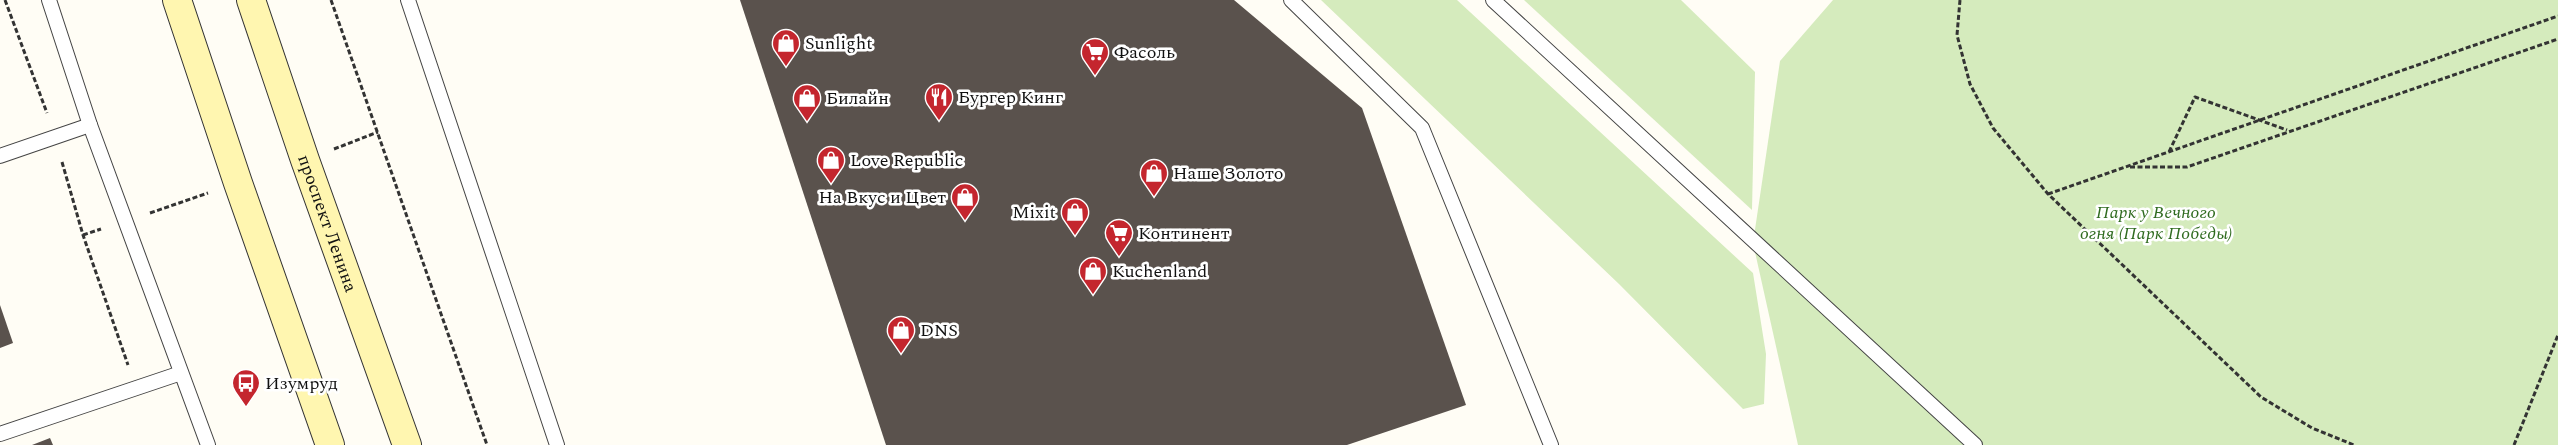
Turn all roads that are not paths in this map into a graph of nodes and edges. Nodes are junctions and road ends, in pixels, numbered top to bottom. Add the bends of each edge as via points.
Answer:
1 (49, 0) edge
2 (177, 0) edge
3 (251, 0) edge
4 (408, 0) edge
5 (1291, 0) edge
6 (1493, 0) edge
7 (90, 125) junction
8 (0, 156) edge
9 (181, 373) junction
10 (0, 434) edge
11 (208, 445) edge
12 (330, 445) edge
13 (407, 445) edge
14 (557, 445) edge
15 (1551, 445) edge
16 (1975, 445) edge

1 - 7 lane
2 - 12 main road
3 - 13 main road, проспект Ленина
4 - 14 lane
5 - 15 lane via 1422,128
6 - 16 lane
7 - 8 lane
7 - 9 lane
9 - 10 lane
9 - 11 lane

